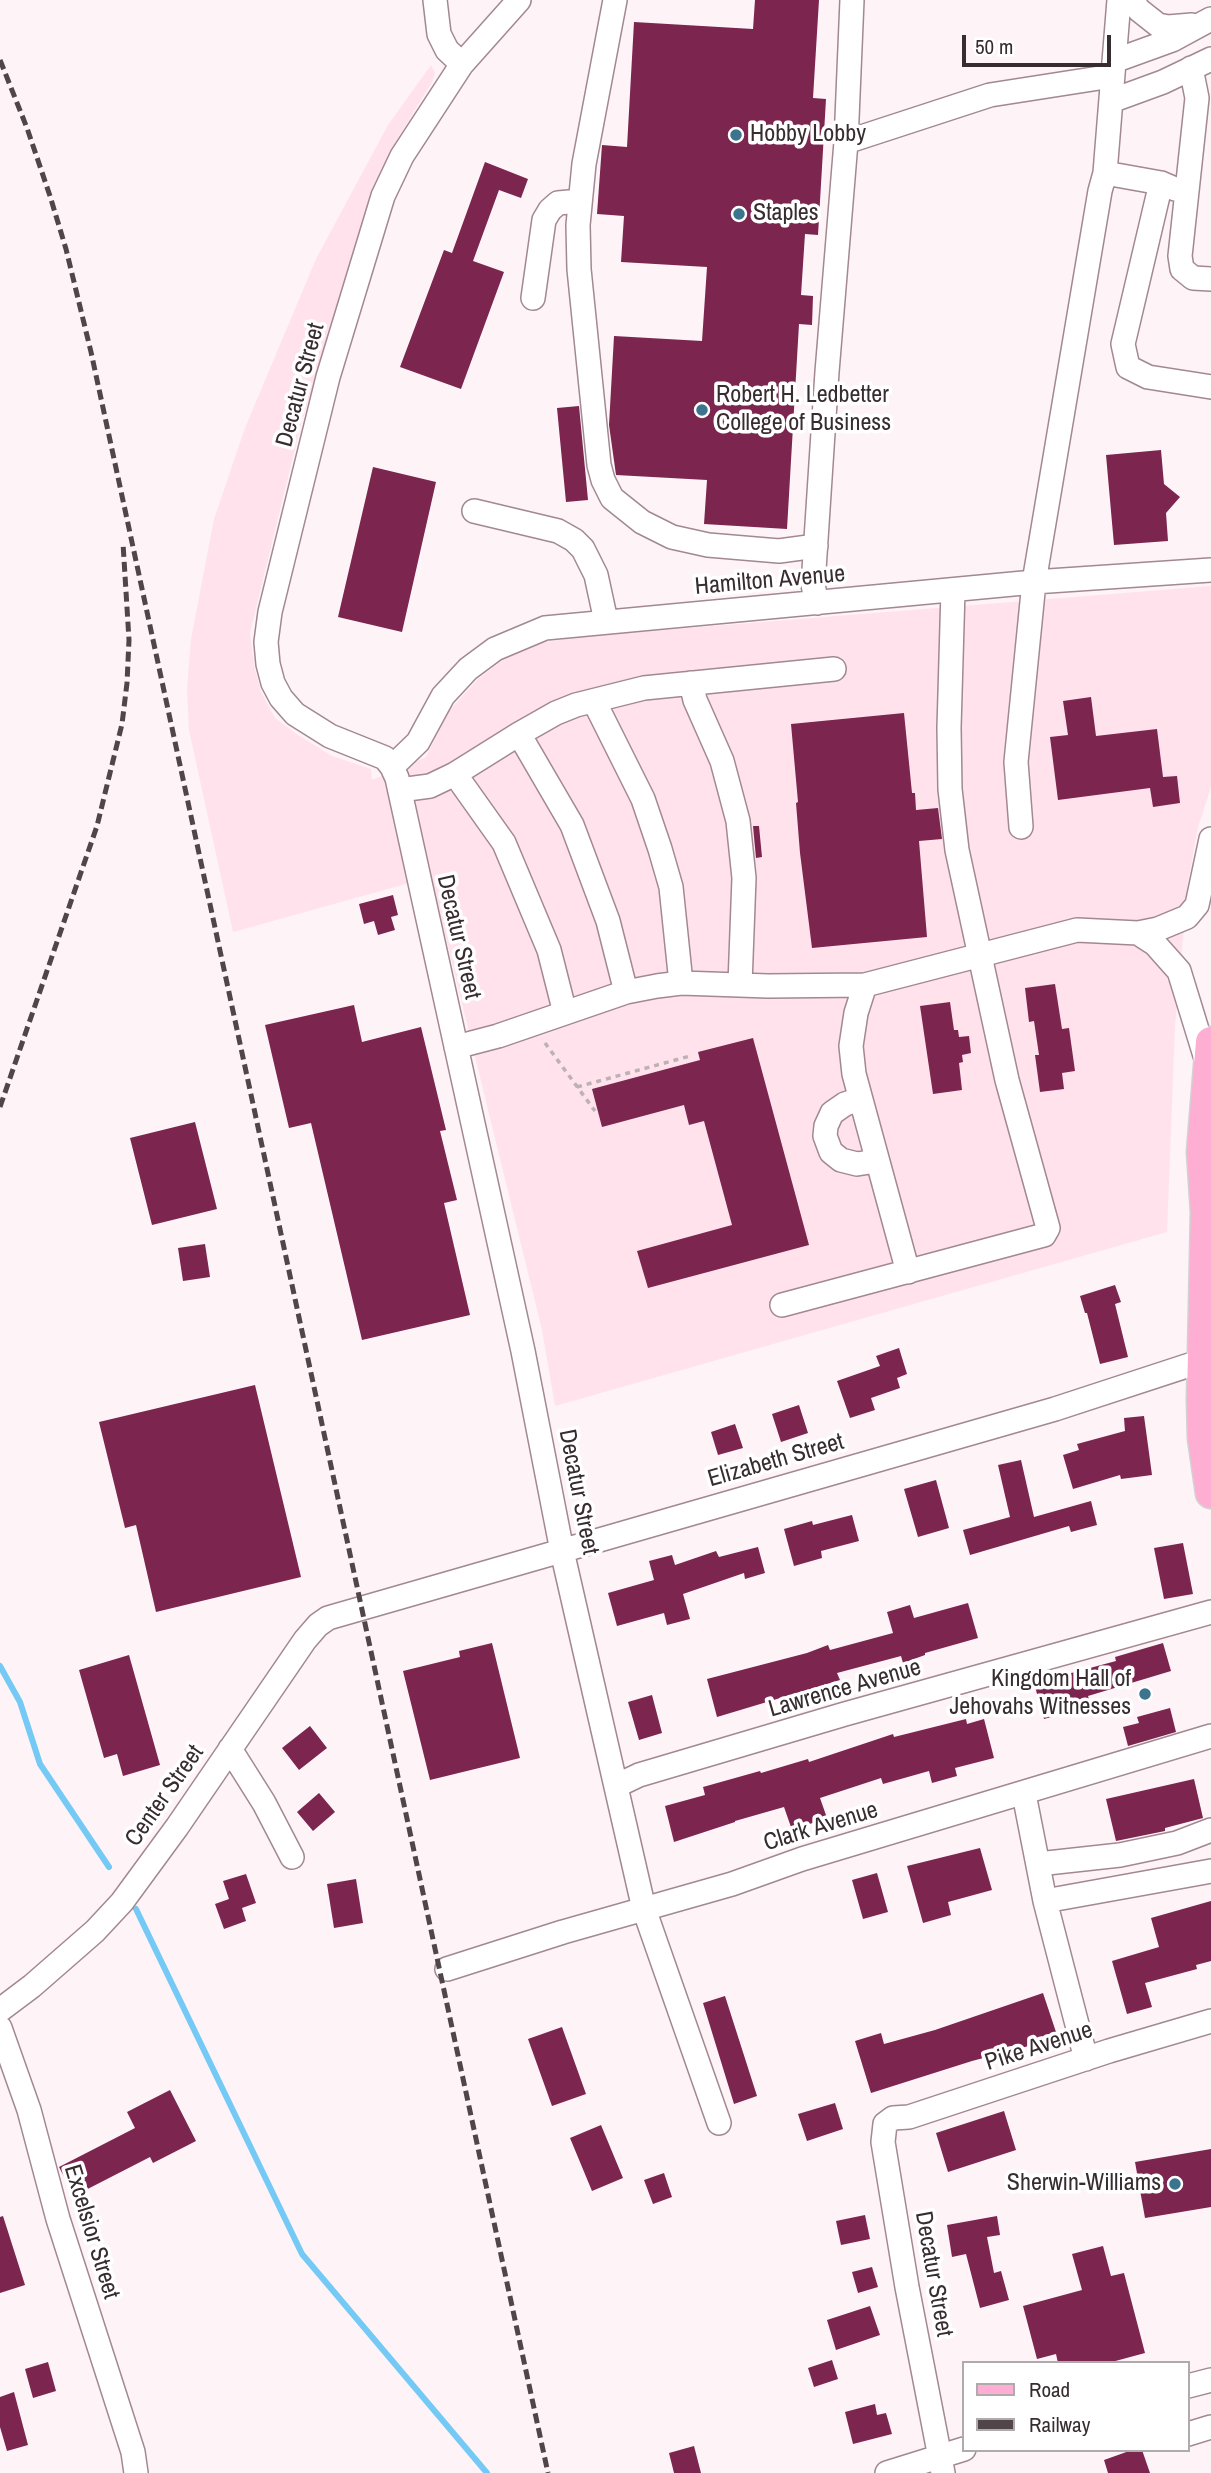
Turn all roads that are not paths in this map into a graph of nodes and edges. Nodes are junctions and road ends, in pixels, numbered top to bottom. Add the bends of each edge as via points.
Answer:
1 (435, 0) edge
2 (519, 0) edge
3 (615, 0) edge
4 (852, 0) edge
5 (1119, 0) edge
6 (1132, 0) edge
7 (1208, 20) edge
8 (1201, 63) edge
9 (462, 64) junction
10 (1113, 68) junction
11 (1111, 101) junction
12 (1203, 125) edge
13 (846, 142) junction
14 (1105, 173) junction
15 (1161, 183) junction
16 (1188, 194) junction
17 (580, 201) junction
18 (1211, 279) edge
19 (533, 298) dead end
20 (1211, 387) edge
21 (474, 511) dead end
22 (816, 546) junction
23 (1211, 570) edge
24 (1034, 582) junction
25 (953, 590) junction
26 (817, 603) junction
27 (606, 621) junction
28 (834, 669) dead end
29 (691, 683) junction
30 (593, 701) junction
31 (519, 734) junction
32 (392, 767) junction
33 (455, 774) junction
34 (400, 790) junction
35 (1021, 827) dead end
36 (1211, 839) edge
37 (1139, 933) junction
38 (978, 956) junction
39 (681, 983) junction
40 (740, 984) junction
41 (865, 985) junction
42 (626, 992) junction
43 (565, 1013) junction
44 (456, 1047) junction
45 (1210, 1054) edge
46 (860, 1099) junction
47 (876, 1161) junction
48 (908, 1272) junction
49 (782, 1305) dead end
50 (1208, 1359) edge
51 (1211, 1493) edge
52 (562, 1551) junction
53 (362, 1609) joint
54 (1211, 1612) edge
55 (1211, 1736) edge
56 (230, 1749) junction
57 (616, 1786) junction
58 (1024, 1794) junction
59 (1211, 1830) edge
60 (292, 1857) dead end
61 (1038, 1864) junction
62 (1211, 1871) edge
63 (1045, 1900) junction
64 (644, 1909) junction
65 (447, 1969) dead end
66 (0, 2010) edge
67 (1211, 2021) edge
68 (0, 2028) edge
69 (1086, 2059) junction
70 (719, 2123) dead end
71 (885, 2124) joint
72 (1211, 2380) edge
73 (1190, 2385) edge
74 (1211, 2427) edge
75 (1190, 2433) edge
76 (962, 2450) edge
77 (135, 2462) edge
78 (942, 2465) edge
79 (887, 2473) edge

1 - 9 street via 439,34
2 - 9 street, Decatur Street
3 - 17 street
4 - 13 street
5 - 10 street
6 - 7 street via 1158,24 1178,27
7 - 10 street
8 - 11 street
8 - 12 street via 1197,98
9 - 32 street, Decatur Street via 402,156 383,195 328,377 266,642 273,682 295,714 331,736 384,758
10 - 11 street
10 - 13 street via 990,95
11 - 14 street
12 - 16 street
13 - 22 street
14 - 15 street
14 - 24 street
15 - 16 street
15 - 20 street via 1123,344 1128,367 1148,377
16 - 18 street via 1182,270 1193,278
17 - 19 street via 558,203 544,220
17 - 22 street via 579,269 599,465 612,498 642,522 672,537 779,551
21 - 27 street via 558,531 574,540 596,575
22 - 26 street via 813,585
23 - 24 street, Hamilton Avenue
24 - 25 street, Hamilton Avenue
24 - 35 street via 1017,762
25 - 26 street, Hamilton Avenue
25 - 38 street via 950,789
26 - 27 street, Hamilton Avenue
27 - 32 street, Hamilton Avenue via 545,628 495,649 443,696 418,742
28 - 29 street
29 - 30 street via 644,688
29 - 40 street via 722,761 738,821 744,878
30 - 31 street via 556,713
30 - 39 street via 643,799 660,849 671,887
31 - 33 street
31 - 42 street via 572,825 608,922
32 - 34 street, Decatur Street
33 - 34 street via 430,786
33 - 43 street via 504,843 529,897 550,950
34 - 44 street, Decatur Street
36 - 37 street via 1197,905 1172,925
37 - 38 street via 1077,930
37 - 45 street via 1156,944 1179,971
38 - 41 street
38 - 48 street via 1048,1227 1044,1236
39 - 40 street
39 - 42 street
40 - 41 street
41 - 46 street via 851,1046
42 - 43 street
43 - 44 street
44 - 52 street, Decatur Street
45 - 50 main road via 1202,1152
46 - 47 street
46 - 47 street via 832,1113 825,1136 831,1152 841,1160 857,1164
47 - 48 street
48 - 49 street
50 - 51 main road via 1203,1438
50 - 52 street, Elizabeth Street via 1055,1409
52 - 53 street, Elizabeth Street
52 - 57 street, Decatur Street
53 - 56 street, Center Street via 337,1614 318,1625
54 - 57 street, Lawrence Avenue via 845,1714 639,1775
55 - 58 street, Clark Avenue
56 - 60 street
56 - 66 street, Center Street via 122,1902 95,1931
57 - 64 street, Decatur Street
58 - 61 street
58 - 64 street, Clark Avenue
59 - 61 street via 1177,1843 1120,1855
61 - 63 street
62 - 63 street
63 - 69 street
64 - 65 street, Clark Avenue
64 - 70 street, Decatur Street
67 - 69 street, Pike Avenue
68 - 77 street, Excelsior Street
69 - 71 street, Pike Avenue
71 - 78 street, Decatur Street via 883,2142 907,2287
72 - 73 street
74 - 75 street
76 - 78 street
78 - 79 street

